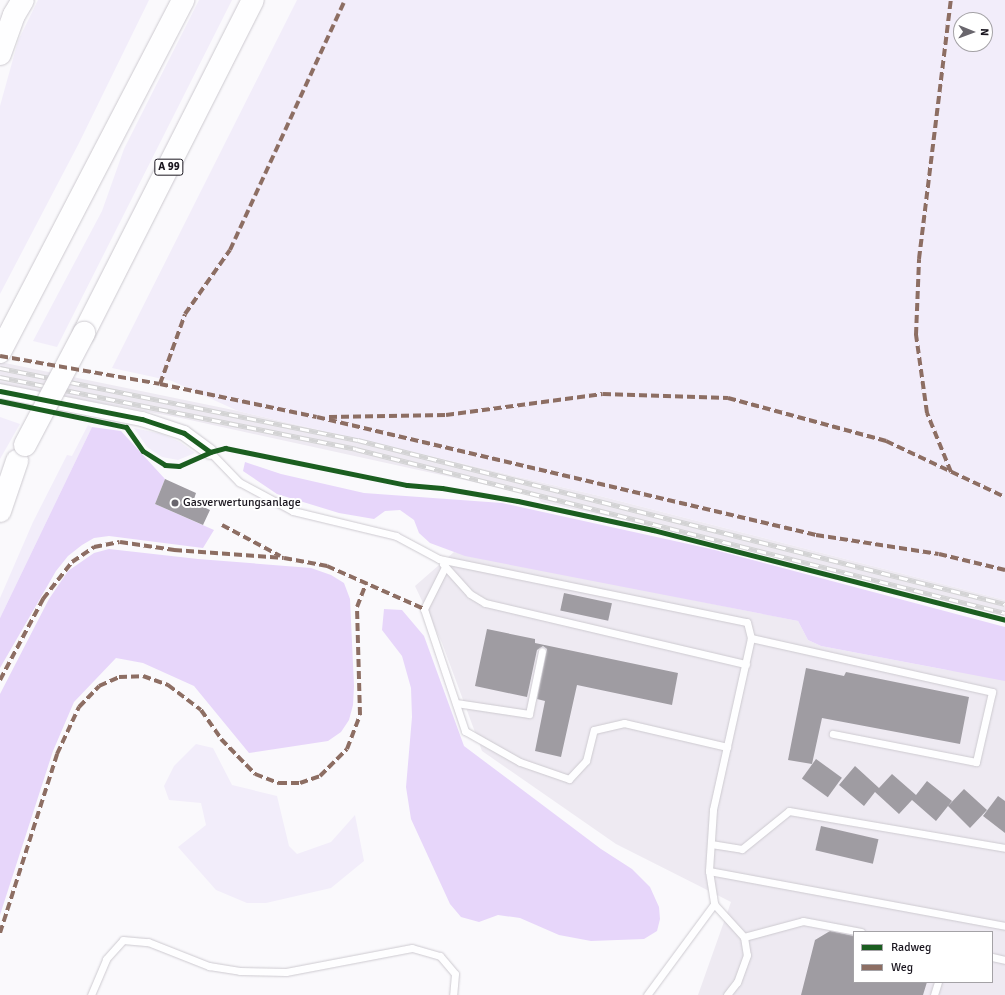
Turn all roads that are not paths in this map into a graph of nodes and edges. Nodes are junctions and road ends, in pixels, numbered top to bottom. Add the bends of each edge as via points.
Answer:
1 (23, 0) edge
2 (183, 0) edge
3 (253, 0) edge
4 (0, 54) edge
5 (7, 323) edge
6 (0, 352) edge
7 (0, 390) edge
8 (210, 452) joint
9 (21, 453) junction
10 (0, 490) edge
11 (0, 511) edge
12 (439, 560) junction
13 (445, 567) junction
14 (751, 638) junction
15 (542, 651) dead end
16 (746, 664) junction
17 (456, 702) junction
18 (833, 734) dead end
19 (727, 747) junction
20 (711, 844) junction
21 (1005, 848) edge
22 (709, 871) junction
23 (714, 904) junction
24 (1005, 926) edge
25 (856, 931) edge
26 (744, 937) junction
27 (993, 957) edge
28 (1005, 960) edge
29 (938, 983) edge
30 (90, 995) edge
31 (453, 995) edge
32 (647, 995) edge
33 (727, 995) edge
34 (934, 995) edge

1 - 4 highway via 14,15
2 - 5 highway via 38,281
3 - 9 highway, A 99, bridge
5 - 6 highway
7 - 8 street via 142,419 184,433
8 - 12 lane via 239,482 293,511 396,536
9 - 10 highway, A 99
9 - 11 highway
12 - 13 lane
12 - 14 lane via 747,622
13 - 16 lane via 470,594 485,603
13 - 17 lane via 424,609
14 - 16 lane
14 - 18 lane via 992,692 976,762
15 - 17 lane via 529,714
16 - 19 lane
17 - 19 lane via 465,731 520,762 569,779 586,761 594,730 624,723
19 - 20 lane via 713,810
20 - 21 lane via 742,849 789,812
20 - 22 lane
22 - 23 lane
22 - 24 lane
23 - 26 lane
23 - 32 lane
25 - 26 lane via 803,921
26 - 33 lane via 747,955 737,982
27 - 28 lane
29 - 34 lane
30 - 31 lane via 106,958 123,940 148,942 209,966 240,972 286,972 412,948 440,956 444,960 455,974

